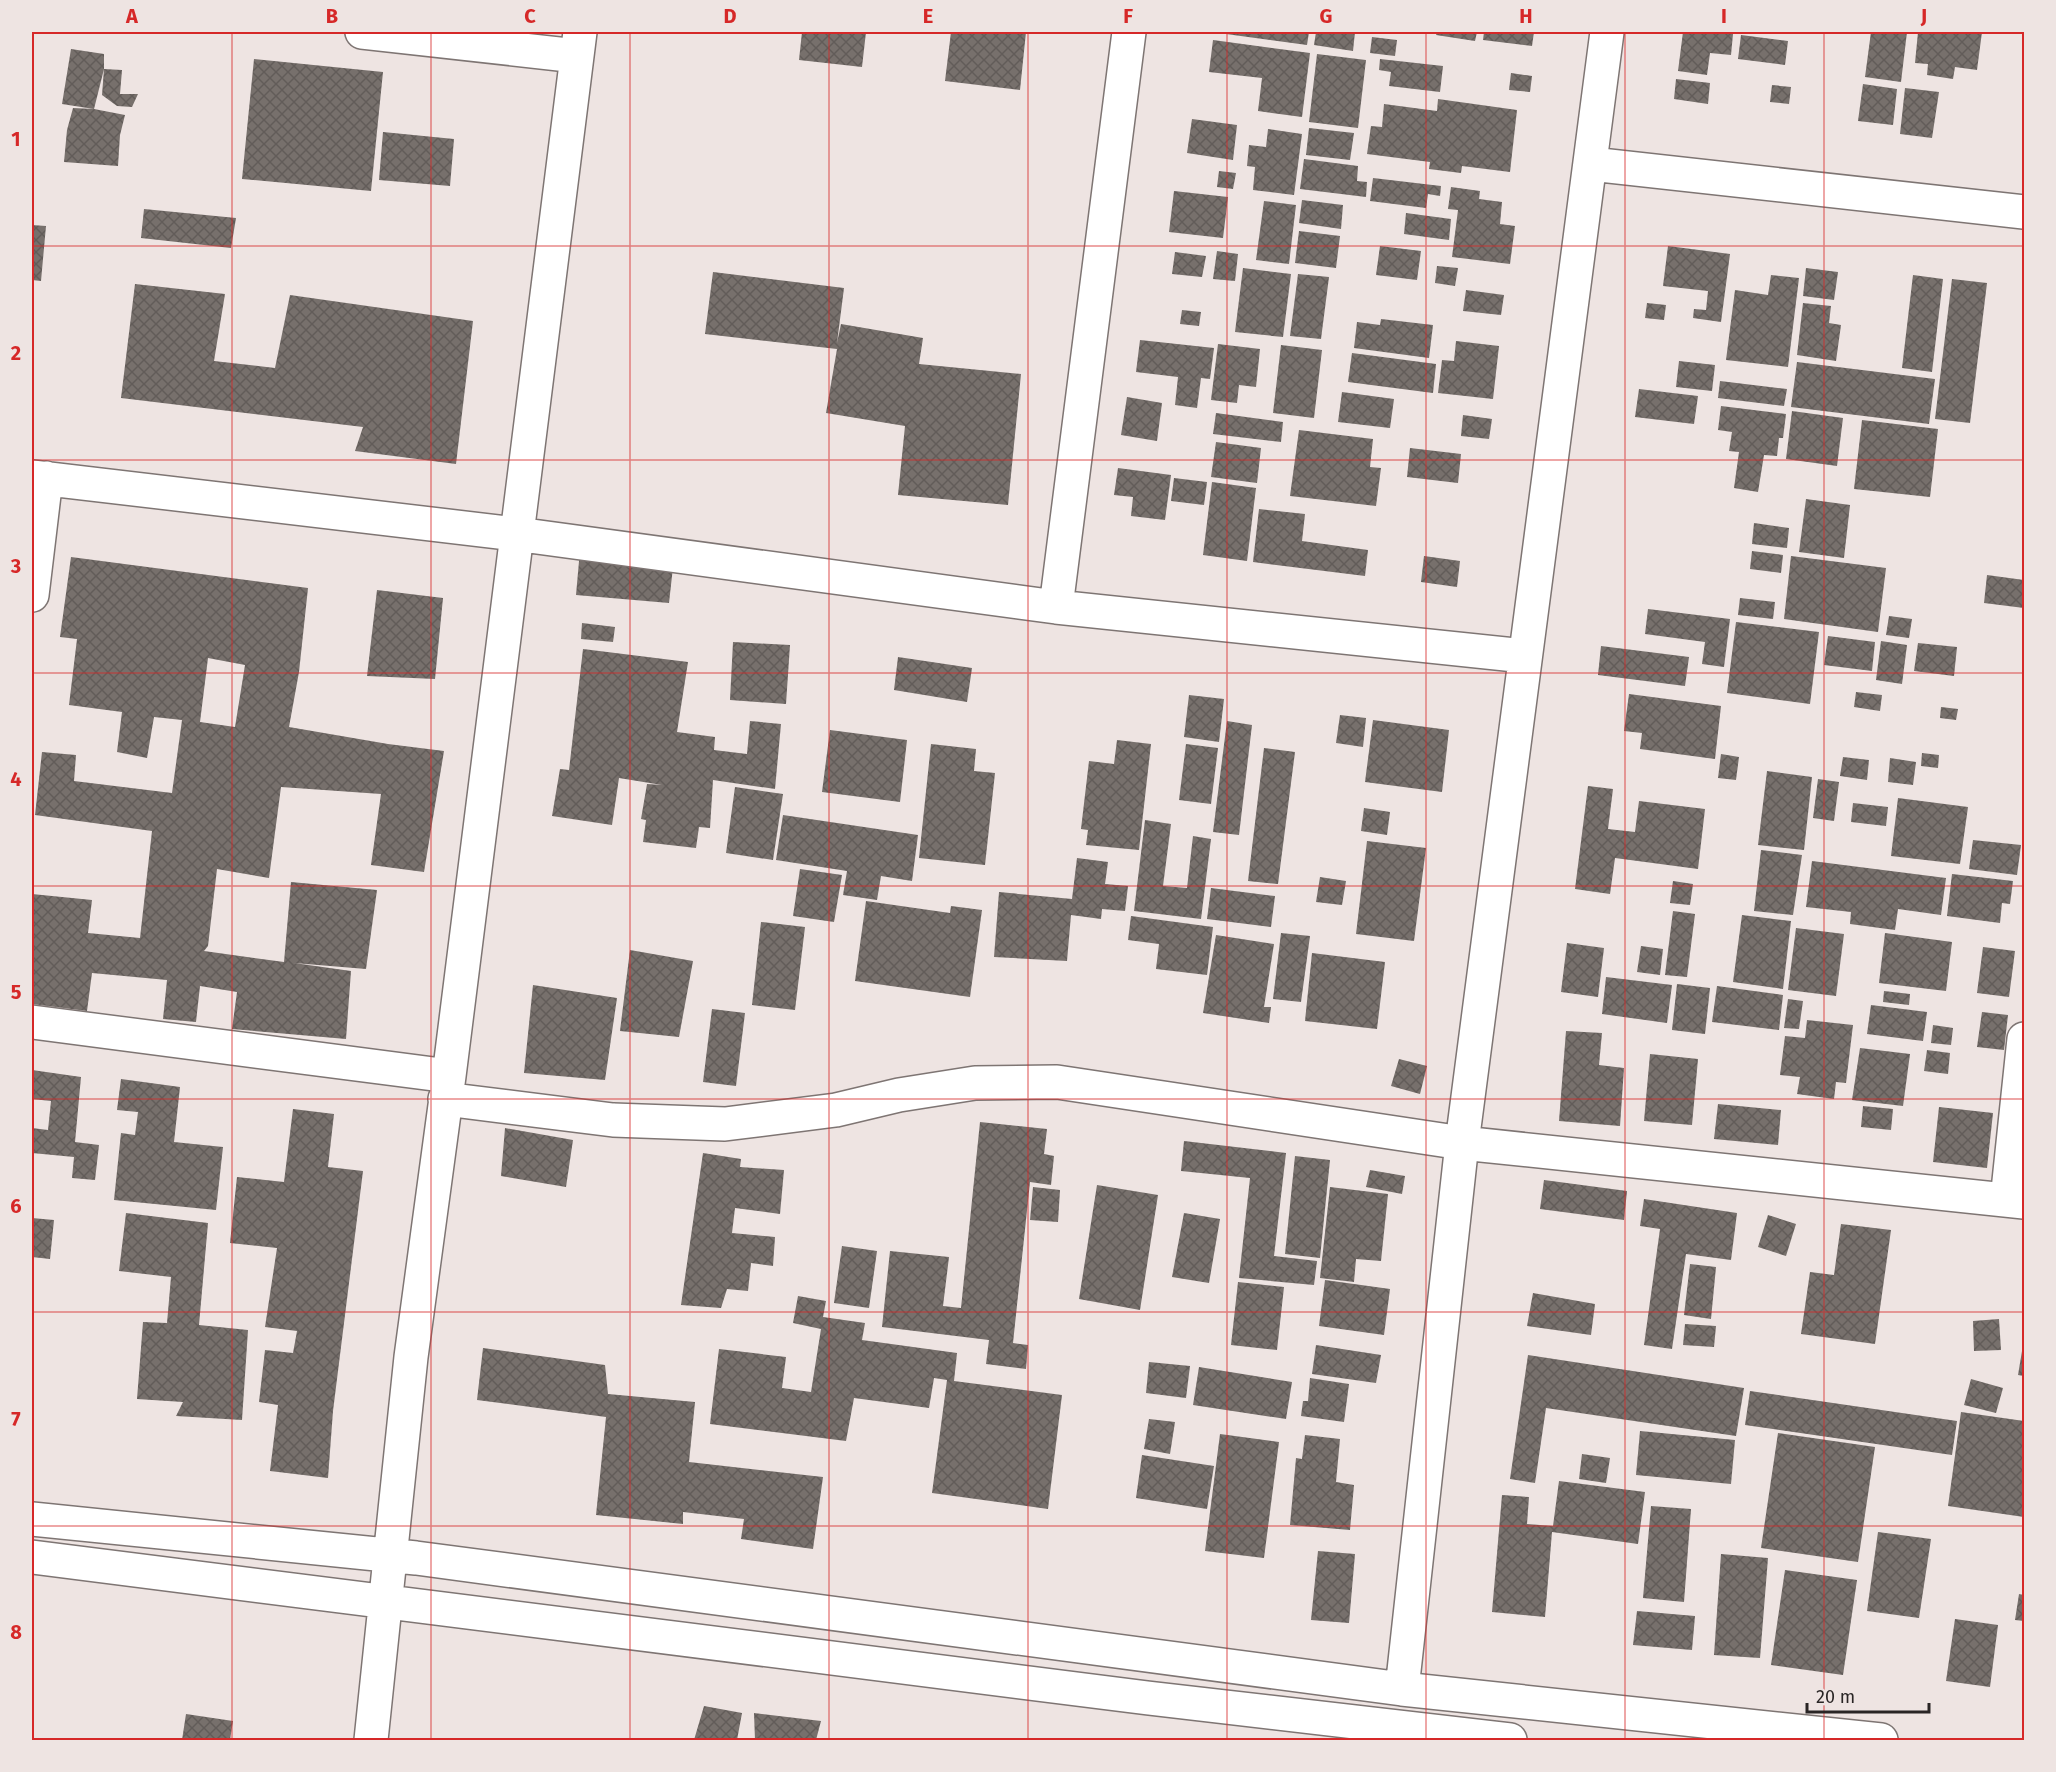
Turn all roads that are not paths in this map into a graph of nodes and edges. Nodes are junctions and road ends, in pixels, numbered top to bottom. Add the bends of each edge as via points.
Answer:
1 (362, 32) edge
2 (1129, 32) edge
3 (1607, 32) edge
4 (578, 44) edge
5 (1591, 164) junction
6 (2025, 212) edge
7 (39, 478) edge
8 (516, 534) junction
9 (32, 595) edge
10 (1056, 607) junction
11 (1525, 656) junction
12 (32, 1022) edge
13 (2025, 1039) edge
14 (447, 1087) junction
15 (1462, 1143) junction
16 (2016, 1201) edge
17 (32, 1519) edge
18 (392, 1556) junction
19 (32, 1557) edge
20 (387, 1602) junction
21 (1402, 1689) junction
22 (1396, 1734) edge
23 (371, 1740) edge
24 (1510, 1740) edge
25 (1881, 1740) edge

1 - 4 street
2 - 10 street
3 - 5 street
4 - 8 street
5 - 6 street
5 - 11 street
7 - 8 street
7 - 9 street
8 - 10 street
8 - 14 street
10 - 11 street
11 - 15 street
12 - 14 street
13 - 16 street
14 - 15 street via 613,1120 725,1124 836,1110 975,1083 1057,1082
14 - 18 street via 411,1357
15 - 16 street
15 - 21 street
17 - 18 street
18 - 20 street
18 - 21 street
19 - 20 street
20 - 22 street via 1148,1698
20 - 23 street
21 - 25 street
22 - 24 street

